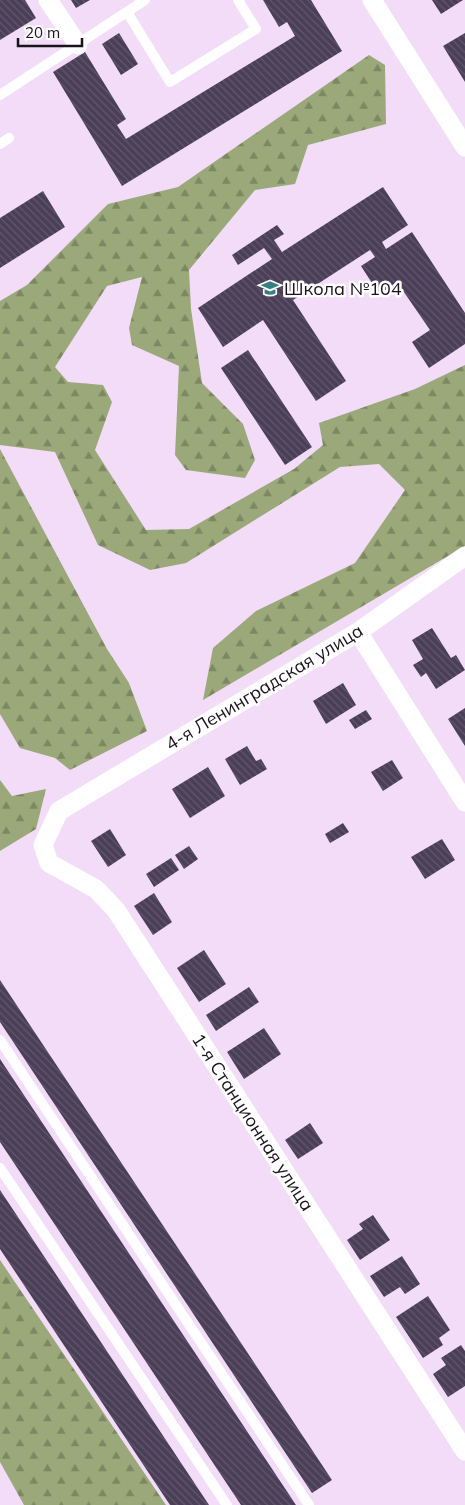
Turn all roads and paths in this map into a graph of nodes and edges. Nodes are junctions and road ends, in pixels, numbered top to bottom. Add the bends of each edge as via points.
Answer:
1 (48, 0) edge
2 (145, 0) edge
3 (238, 0) edge
4 (372, 0) edge
5 (127, 12) junction
6 (78, 45) junction
7 (0, 95) edge
8 (465, 147) edge
9 (465, 556) edge
10 (358, 632) junction
11 (465, 802) edge
12 (59, 811) joint
13 (0, 1040) edge
14 (0, 1168) edge
15 (465, 1451) edge
16 (227, 1505) edge
17 (309, 1505) edge

1 - 6 street
2 - 5 lane
3 - 5 lane via 256,29 170,82
4 - 8 street
5 - 6 lane
6 - 7 lane
9 - 10 street, 4-я Ленинградская улица
10 - 11 street
10 - 12 street, 4-я Ленинградская улица
12 - 15 street, 1-я Станционная улица via 43,845 49,863 96,889 116,910
13 - 17 lane
14 - 16 lane

